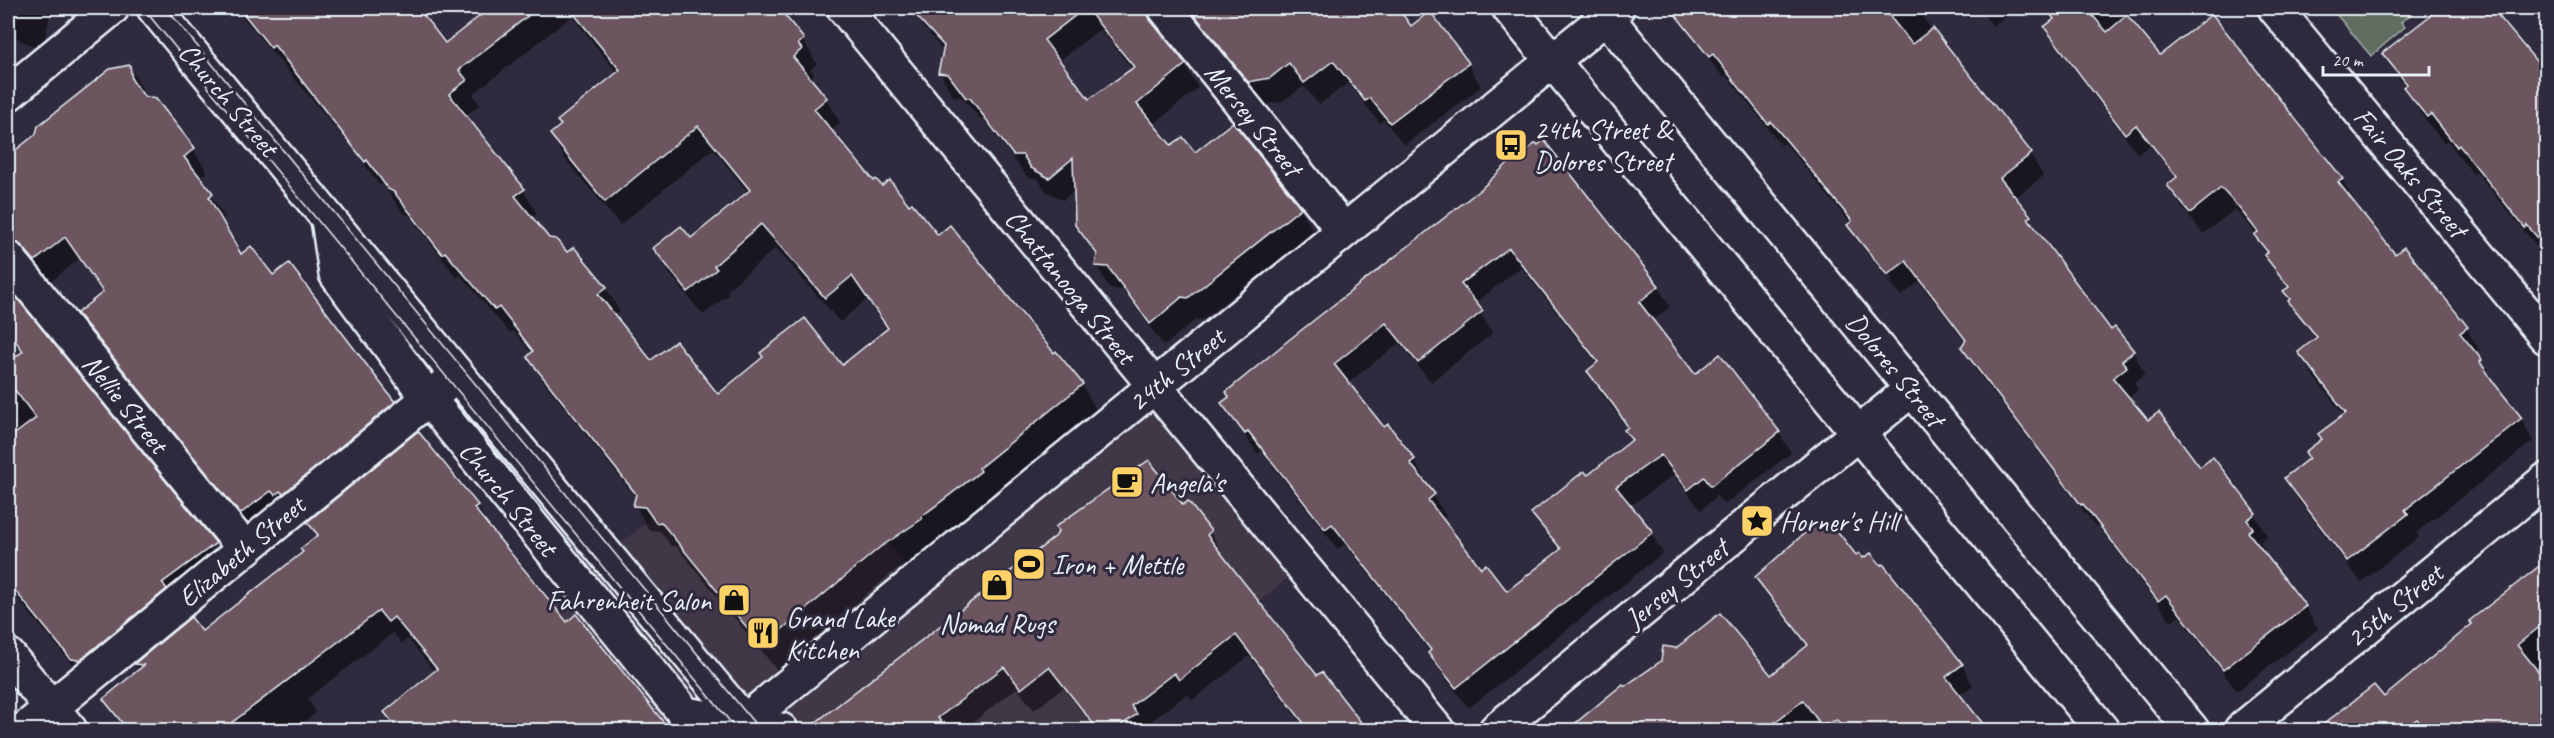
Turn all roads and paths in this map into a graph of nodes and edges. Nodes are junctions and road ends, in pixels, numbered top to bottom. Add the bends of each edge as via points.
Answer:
1 (112, 8) edge
2 (153, 8) edge
3 (844, 8) edge
4 (1165, 8) edge
5 (1509, 8) edge
6 (2275, 8) edge
7 (1607, 10) edge
8 (1552, 60) junction
9 (8, 94) edge
10 (328, 218) junction
11 (1344, 231) junction
12 (8, 258) edge
13 (2547, 337) edge
14 (458, 374) junction
15 (1153, 388) junction
16 (1912, 389) junction
17 (428, 398) junction
18 (1858, 434) junction
19 (2547, 480) edge
20 (244, 548) junction
21 (8, 655) edge
22 (61, 720) edge
23 (743, 728) edge
24 (24, 730) edge
25 (781, 730) edge
26 (1437, 730) edge
27 (1496, 730) edge
28 (2102, 730) edge
29 (2192, 730) edge
30 (2241, 730) edge

1 - 9 street
2 - 10 street, Church Street
3 - 15 street, Chattanooga Street
4 - 11 street, Mersey Street
5 - 8 street
6 - 13 street, Fair Oaks Street
7 - 8 street, 24th Street
7 - 16 street, Dolores Street
8 - 11 street, 24th Street
8 - 18 street
10 - 14 street, Church Street
10 - 17 street, Church Street via 336,274
11 - 15 street, 24th Street
12 - 20 street, Nellie Street
14 - 17 street, Elizabeth Street
14 - 23 street, Church Street
15 - 23 street, 24th Street
15 - 26 street, Chattanooga Street
16 - 18 street, Jersey Street
16 - 29 street, Dolores Street
17 - 20 street, Elizabeth Street
17 - 23 street, Church Street via 685,714
18 - 27 street, Jersey Street
18 - 28 street
19 - 30 street, 25th Street
20 - 22 street, Elizabeth Street
21 - 22 street
22 - 24 street, Elizabeth Street
23 - 25 street, Church Street

